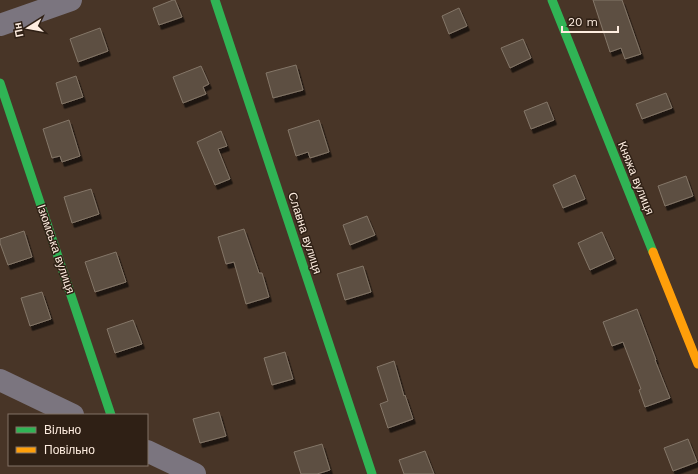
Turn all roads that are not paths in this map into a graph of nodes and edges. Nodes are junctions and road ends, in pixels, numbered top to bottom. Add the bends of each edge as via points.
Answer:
1 (71, 0) edge
2 (215, 0) edge
3 (552, 0) edge
4 (0, 25) edge
5 (0, 84) edge
6 (698, 364) edge
7 (0, 380) edge
8 (71, 414) edge
9 (112, 414) edge
10 (148, 451) edge
11 (195, 474) edge
12 (372, 474) edge

1 - 4 street
2 - 12 street, Славна вулиця
3 - 6 street, Княжа вулиця
5 - 9 street, Ізюмська вулиця
7 - 8 street
10 - 11 street

